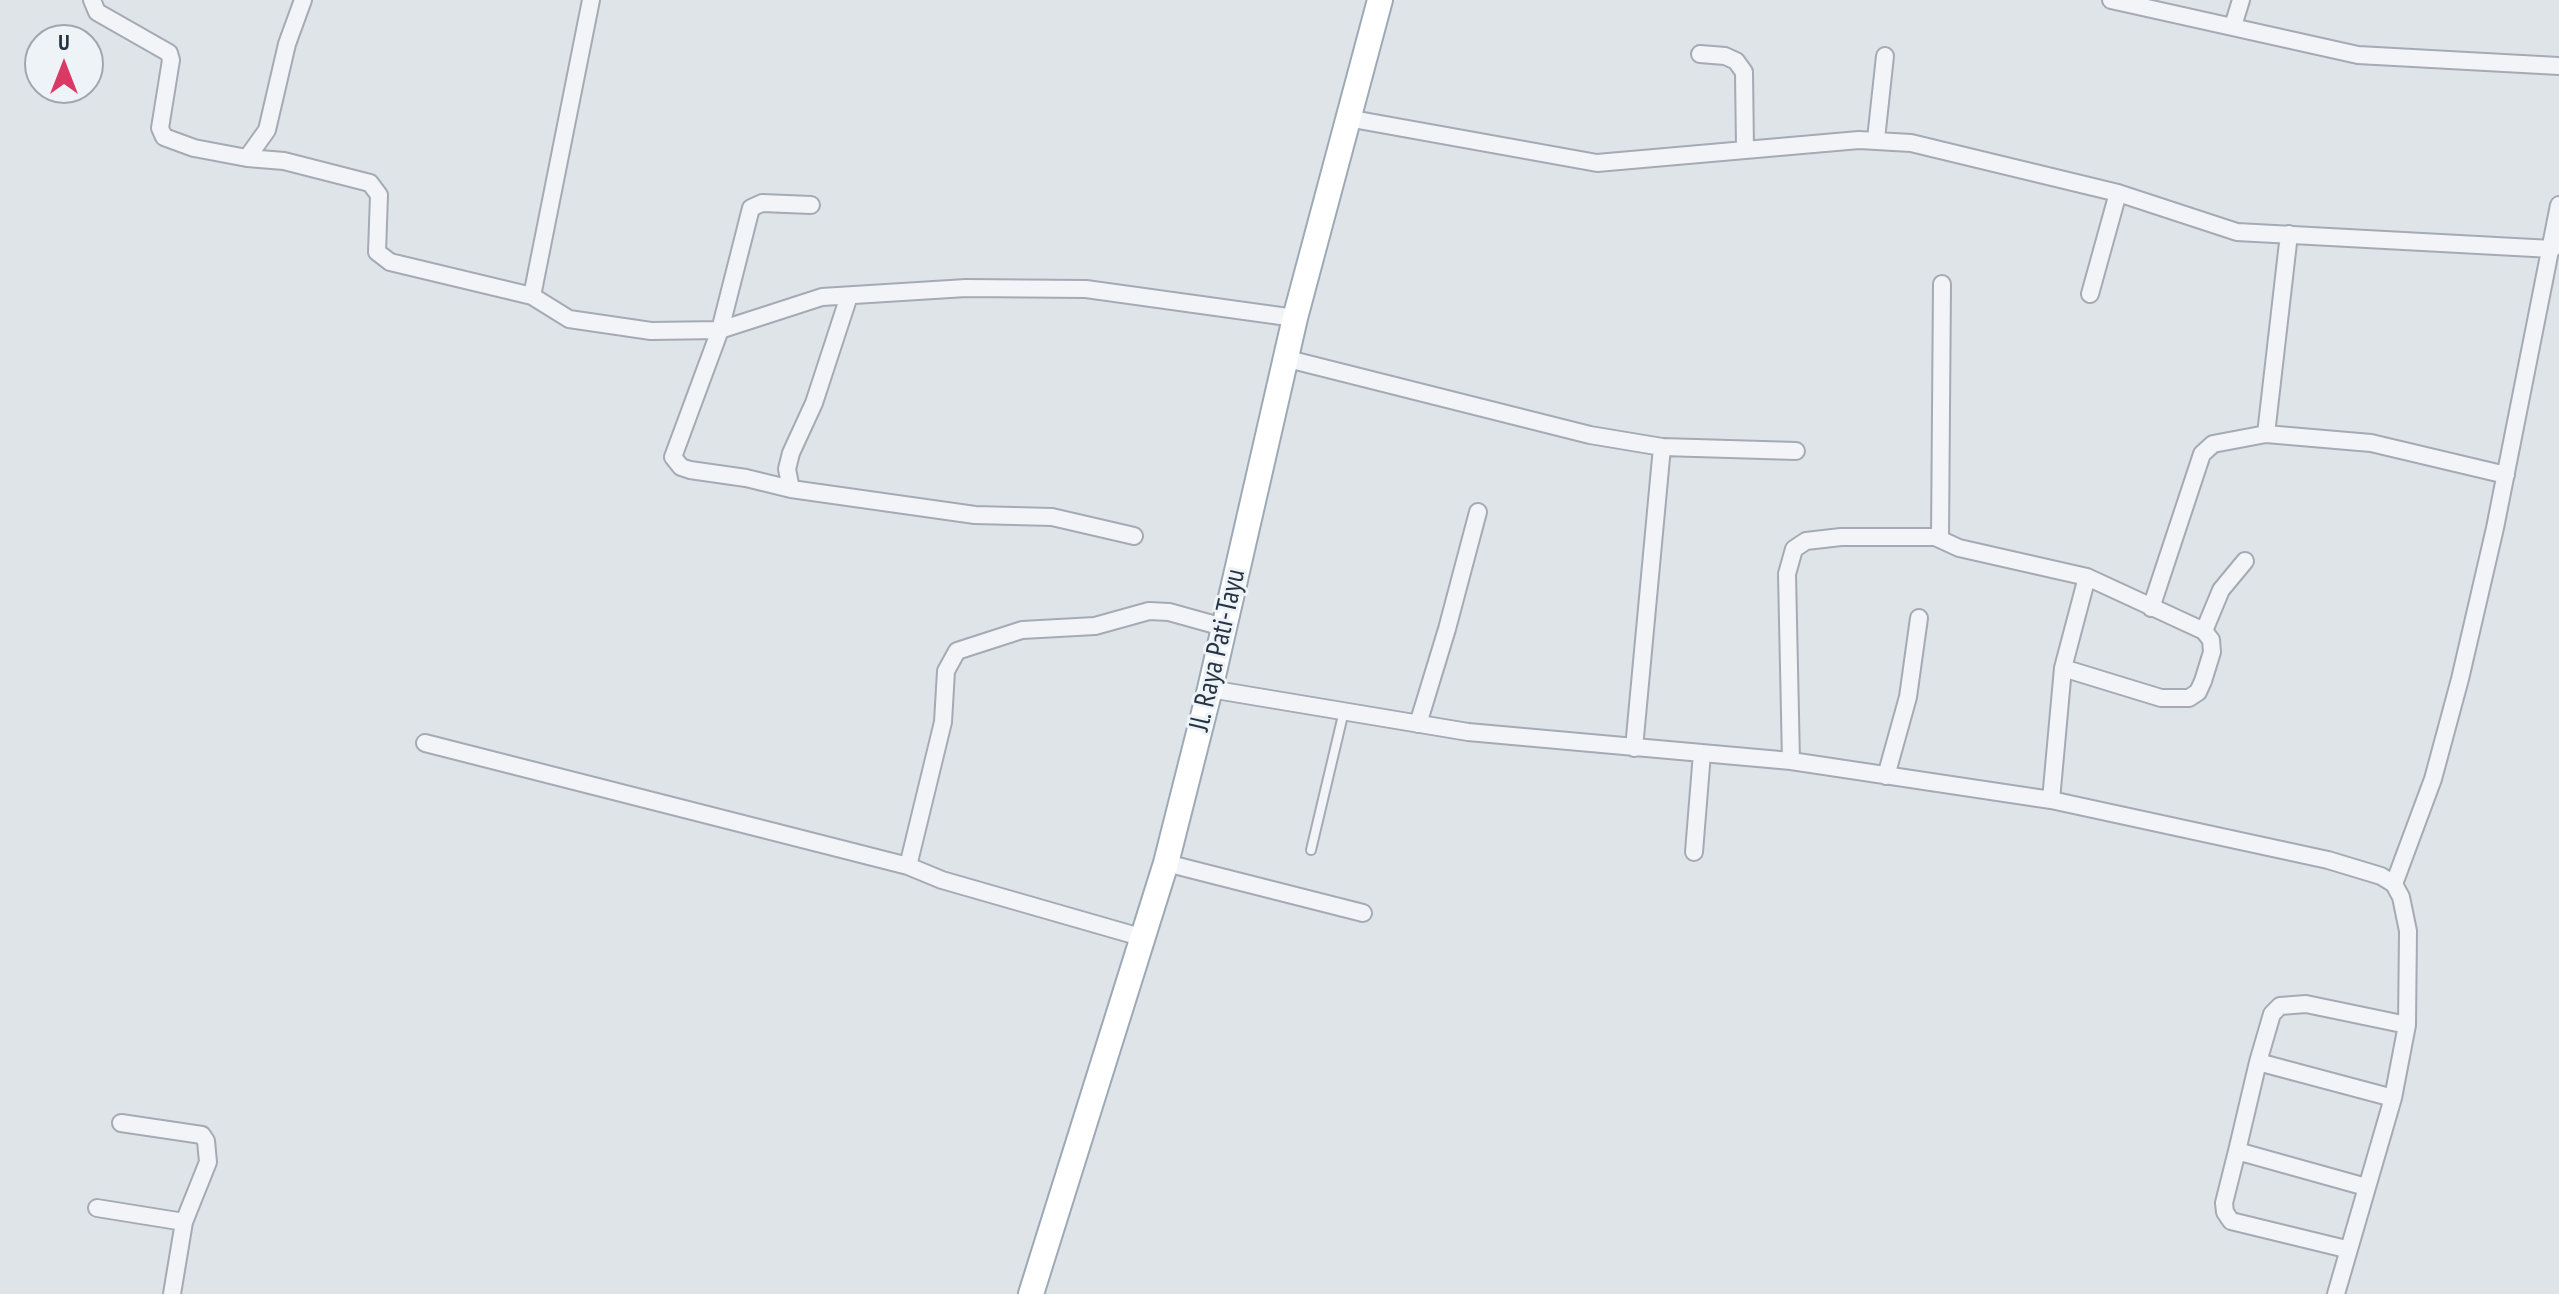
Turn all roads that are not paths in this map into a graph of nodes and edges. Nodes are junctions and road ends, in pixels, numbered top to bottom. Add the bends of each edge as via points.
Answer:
1 (92, 0) edge
2 (303, 0) edge
3 (591, 0) edge
4 (1380, 0) edge
5 (2111, 0) edge
6 (2241, 0) edge
7 (2233, 26) junction
8 (1700, 54) dead end
9 (1885, 56) dead end
10 (2559, 66) edge
11 (1347, 118) junction
12 (1876, 139) junction
13 (1745, 149) junction
14 (247, 158) junction
15 (2118, 193) junction
16 (811, 205) dead end
17 (2559, 205) edge
18 (2289, 234) junction
19 (2552, 249) junction
20 (1942, 284) dead end
21 (2090, 294) dead end
22 (532, 296) junction
23 (849, 296) junction
24 (1295, 318) junction
25 (720, 330) junction
26 (1288, 359) junction
27 (2266, 434) junction
28 (1662, 447) junction
29 (1796, 451) dead end
30 (2506, 475) junction
31 (791, 489) junction
32 (1478, 512) dead end
33 (1134, 536) dead end
34 (1940, 538) junction
35 (2245, 561) dead end
36 (2087, 577) junction
37 (2151, 608) junction
38 (1919, 618) dead end
39 (1223, 627) junction
40 (2204, 631) junction
41 (2063, 668) junction
42 (1210, 689) junction
43 (1344, 711) junction
44 (1418, 724) junction
45 (425, 743) dead end
46 (1634, 748) junction
47 (1702, 753) junction
48 (1791, 761) junction
49 (1886, 776) junction
50 (2051, 800) junction
51 (1311, 850) dead end
52 (1694, 852) dead end
53 (1166, 863) junction
54 (908, 866) junction
55 (2394, 884) junction
56 (1363, 913) dead end
57 (1144, 938) junction
58 (2407, 1025) junction
59 (2258, 1062) junction
60 (2393, 1098) junction
61 (121, 1123) dead end
62 (2237, 1151) junction
63 (2366, 1187) junction
64 (97, 1208) dead end
65 (184, 1222) junction
66 (2346, 1249) junction
67 (172, 1294) edge
68 (1031, 1294) edge
69 (2336, 1294) edge

1 - 14 street via 97,12 169,53 160,128 164,137
2 - 14 street via 267,130
3 - 22 street
4 - 11 main road, Jl. Raya Pati-Tayu
5 - 7 street
6 - 7 street
7 - 10 street via 2358,55
8 - 13 street via 1725,56 1744,72
9 - 12 street
11 - 13 street via 1597,163
11 - 24 main road, Jl. Raya Pati-Tayu
12 - 13 street
12 - 15 street
14 - 22 street via 284,161 370,183 379,195 376,247 384,260
15 - 18 street via 2237,232
15 - 21 street
16 - 25 street via 762,203 751,208
17 - 19 street
18 - 19 street
18 - 27 street
19 - 30 street
20 - 34 street
22 - 25 street via 569,319 589,324 651,331
23 - 24 street via 966,288 1086,289
23 - 25 street via 822,297
23 - 31 street via 814,403 791,453
24 - 26 main road, Jl. Raya Pati-Tayu
25 - 31 street via 673,457 690,470
26 - 28 street via 1590,435
26 - 39 main road, Jl. Raya Pati-Tayu
27 - 30 street via 2371,443
27 - 37 street via 2213,444 2202,454
28 - 29 street
28 - 46 street
30 - 55 street via 2437,765
31 - 33 street via 975,515 1052,517
32 - 44 street
34 - 36 street via 1959,548
34 - 48 street via 1841,537 1806,541 1794,549 1787,574
35 - 40 street via 2221,590
36 - 37 street
36 - 41 street
37 - 40 street
38 - 49 street via 1908,697
39 - 42 main road, Jl. Raya Pati-Tayu
39 - 54 street via 1149,611 1095,626 1022,630 957,651 946,671 943,722
40 - 41 street via 2212,652 2198,692 2189,698 2161,698
41 - 50 street
42 - 43 street
42 - 53 main road, Jl. Raya Pati-Tayu
43 - 44 street
43 - 51 lane
44 - 46 street
45 - 54 street
46 - 47 street
47 - 48 street
47 - 52 street
48 - 49 street
49 - 50 street
50 - 55 street via 2328,860
53 - 56 street
53 - 57 main road, Jl. Raya Pati-Tayu
54 - 57 street
55 - 58 street via 2408,931
57 - 68 main road, Jl. Raya Pati-Tayu
58 - 59 street via 2306,1004 2280,1006 2272,1014
58 - 60 street
59 - 60 street
59 - 62 street
60 - 63 street
61 - 65 street via 202,1135 206,1141 208,1162
62 - 63 street
62 - 66 street via 2224,1203 2231,1221
63 - 66 street
64 - 65 street
65 - 67 street
66 - 69 street

